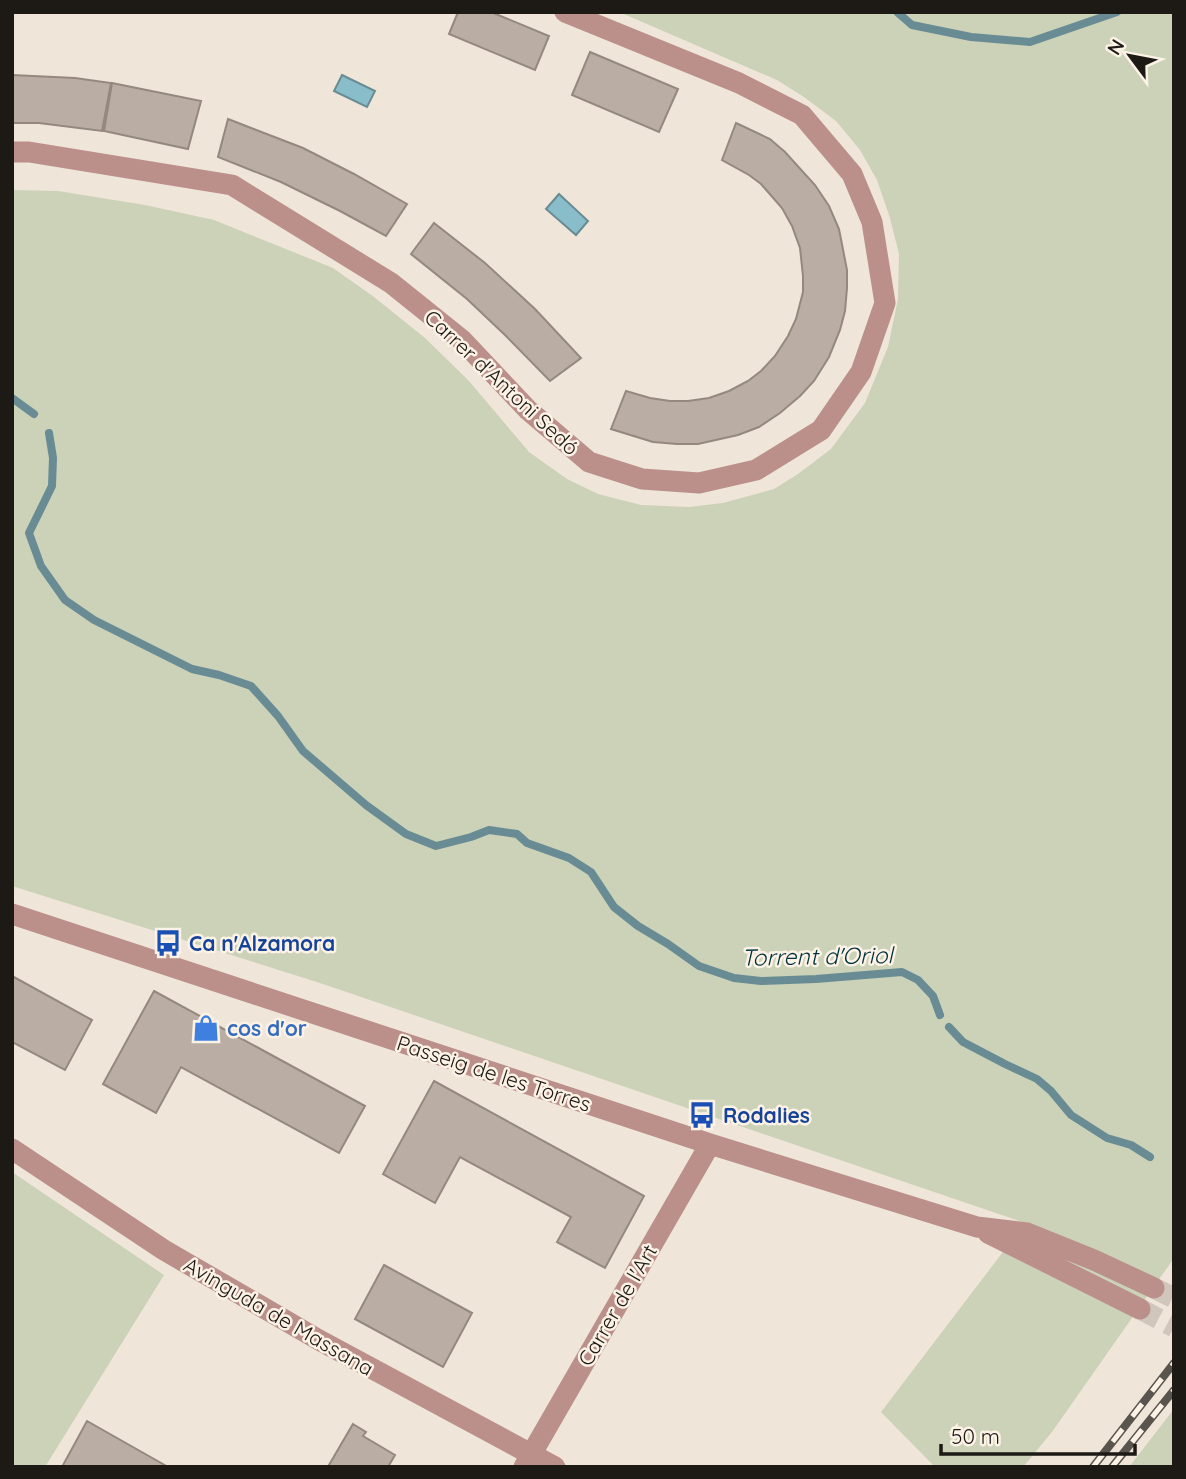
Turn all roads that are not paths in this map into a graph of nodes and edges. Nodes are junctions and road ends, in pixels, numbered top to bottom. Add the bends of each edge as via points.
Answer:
1 (565, 12) edge
2 (12, 152) edge
3 (12, 915) edge
4 (709, 1144) junction
5 (12, 1149) edge
6 (977, 1227) junction
7 (1154, 1287) tunnel mouth
8 (1140, 1309) tunnel mouth
9 (527, 1461) edge
10 (555, 1467) edge

1 - 2 street, Carrer d'Antoni Sedó via 739,83 802,115 852,174 872,222 885,303 861,372 821,430 756,470 699,483 642,479 589,462 528,410 462,340 391,283 232,185
3 - 4 street, Passeig de les Torres
4 - 6 street, Passeig de les Torres
4 - 9 street, Carrer de l'Art
5 - 9 street, Avinguda de Massana via 164,1251
6 - 7 street, Passeig de les Torres via 1027,1233
6 - 8 street, Passeig de les Torres
9 - 10 street, Avinguda de Massana

